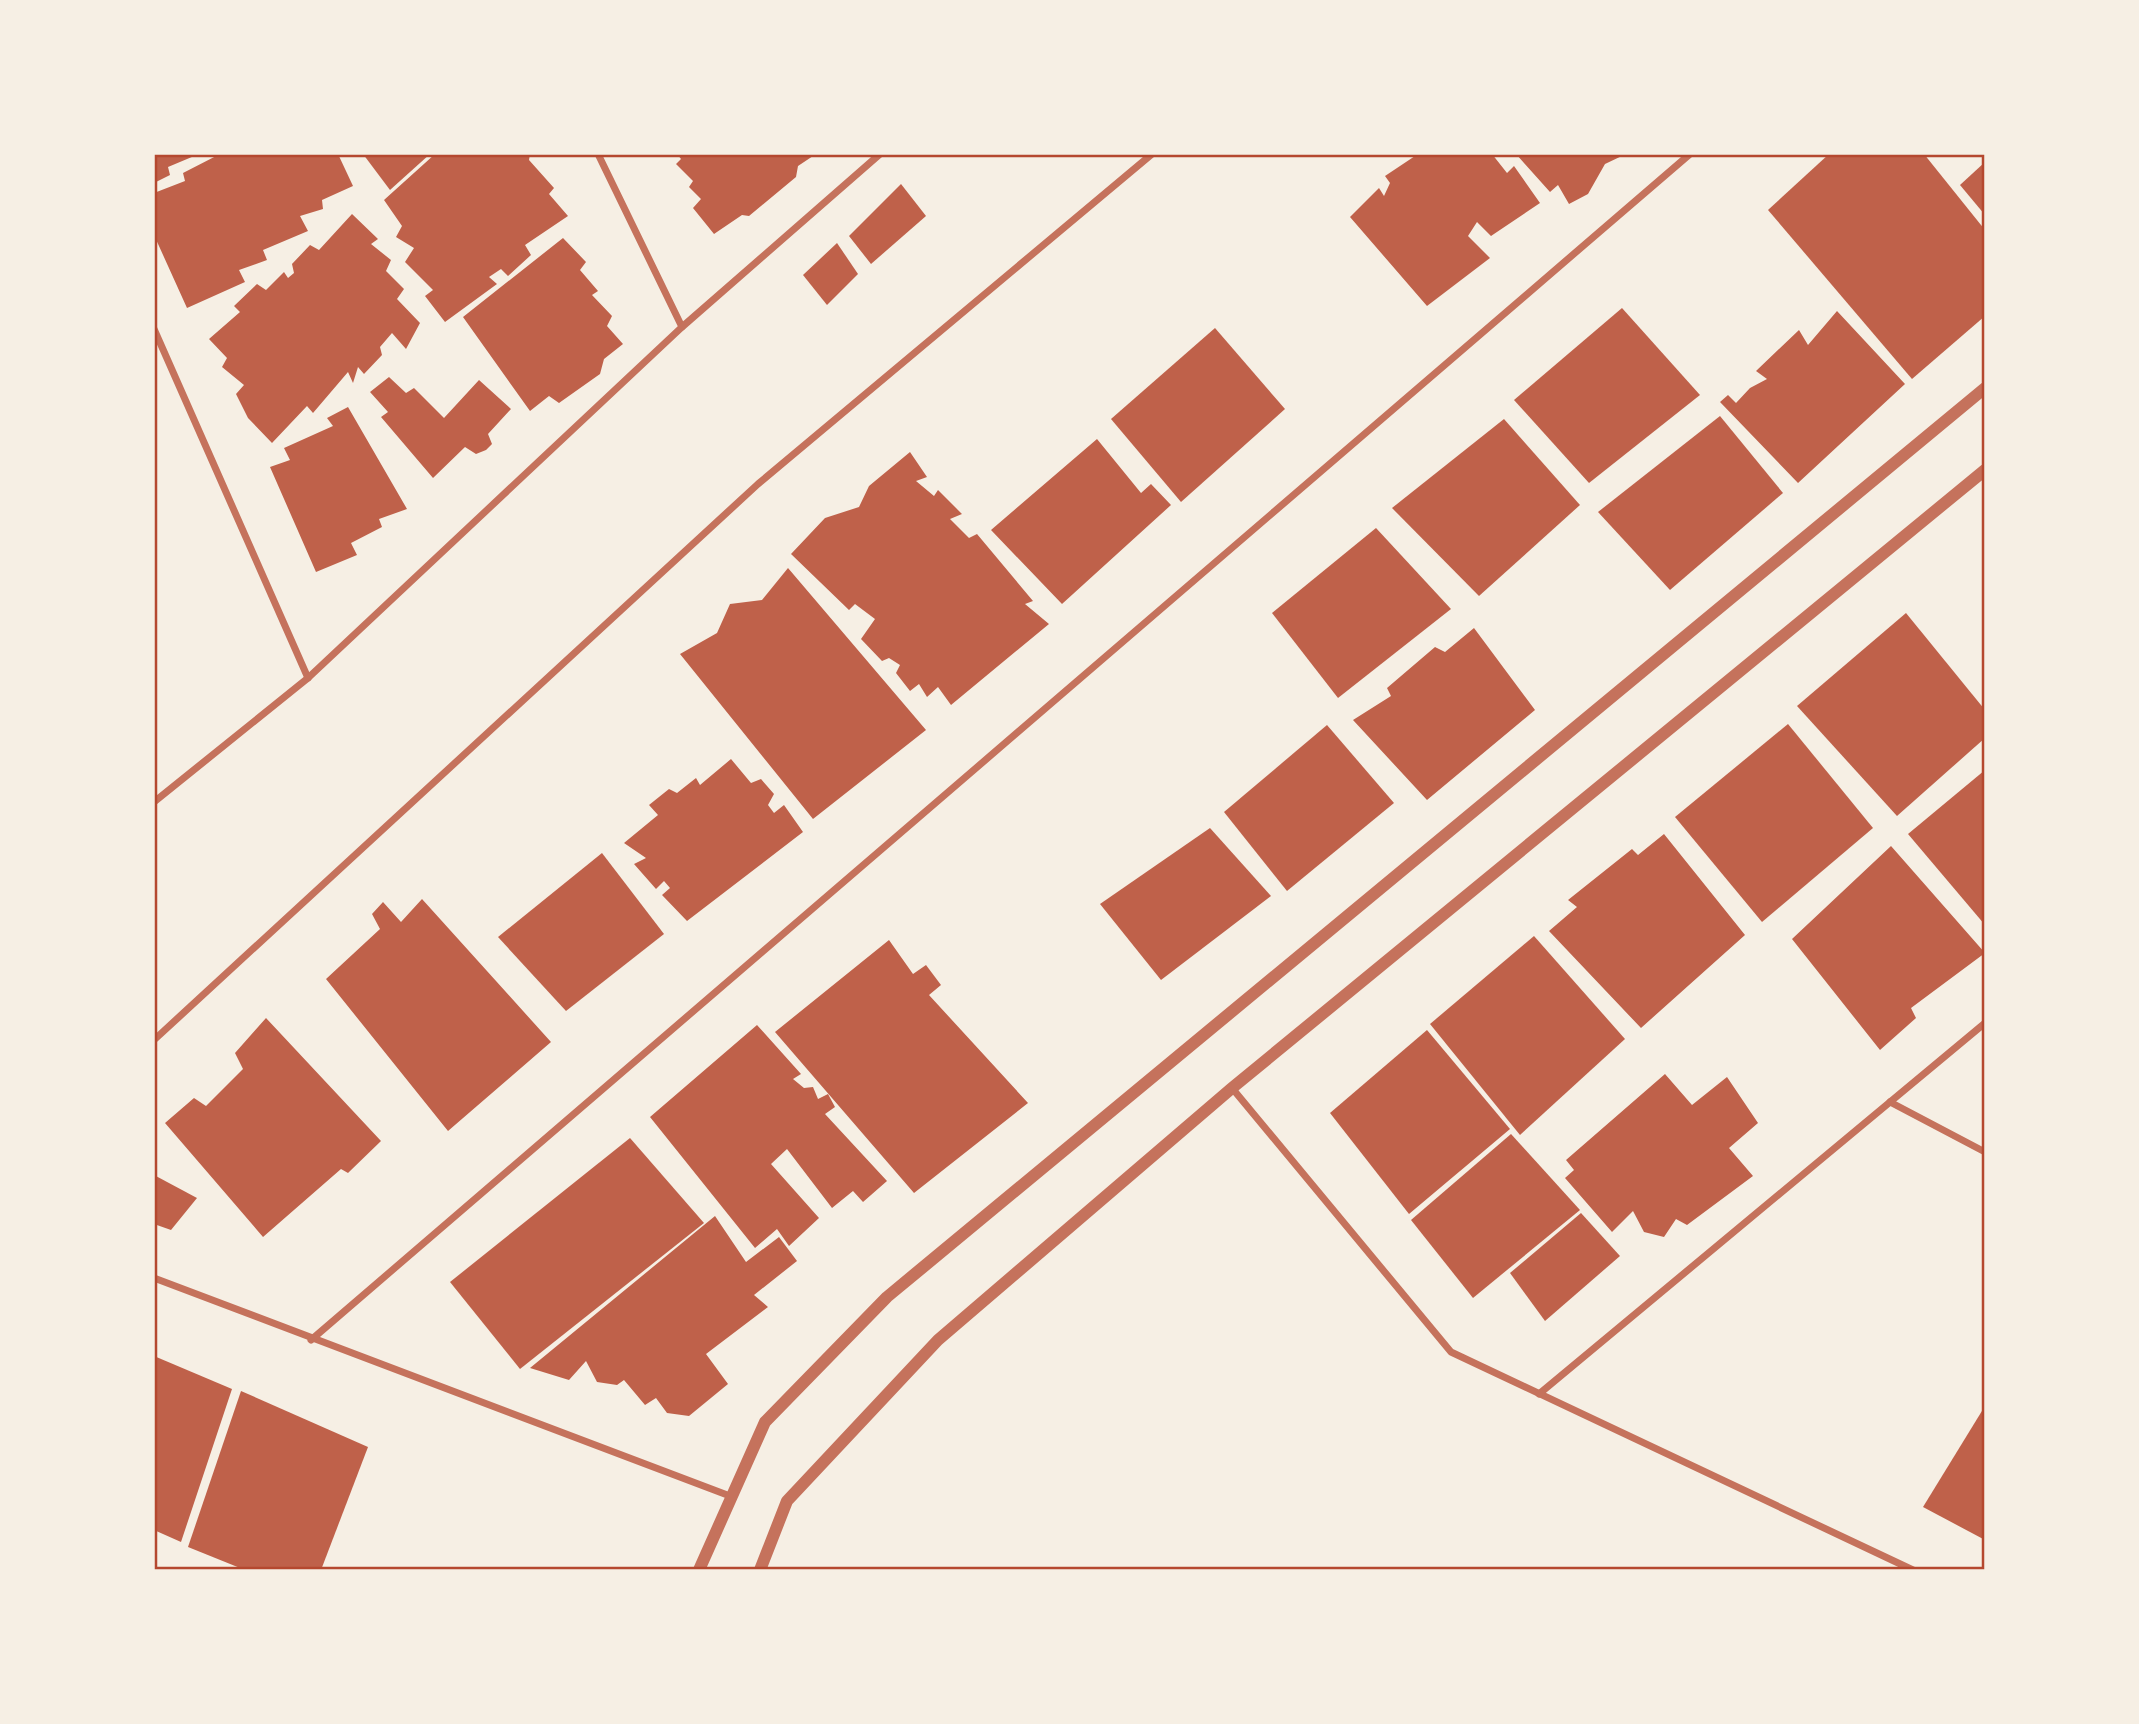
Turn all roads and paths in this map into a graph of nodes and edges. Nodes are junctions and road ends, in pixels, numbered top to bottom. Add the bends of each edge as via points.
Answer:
1 (598, 154) edge
2 (880, 154) edge
3 (1152, 154) edge
4 (1690, 154) edge
5 (682, 327) junction
6 (154, 329) edge
7 (1985, 388) edge
8 (1985, 470) edge
9 (308, 678) junction
10 (154, 802) edge
11 (1985, 1023) edge
12 (154, 1040) edge
13 (1232, 1088) junction
14 (1890, 1102) junction
15 (1985, 1152) edge
16 (154, 1278) edge
17 (311, 1340) junction
18 (1539, 1394) junction
19 (730, 1496) junction
20 (699, 1570) edge
21 (760, 1570) edge
22 (1913, 1570) edge

1 - 5 street
2 - 5 street
3 - 12 street via 758,484
4 - 17 street
5 - 9 street
6 - 9 street
7 - 19 street via 887,1297 765,1422
8 - 13 street
9 - 10 street
11 - 14 street
13 - 18 street via 1451,1352
13 - 21 street via 938,1340 787,1501
14 - 15 street
14 - 18 street
16 - 17 street
17 - 19 street
18 - 22 street
19 - 20 street

